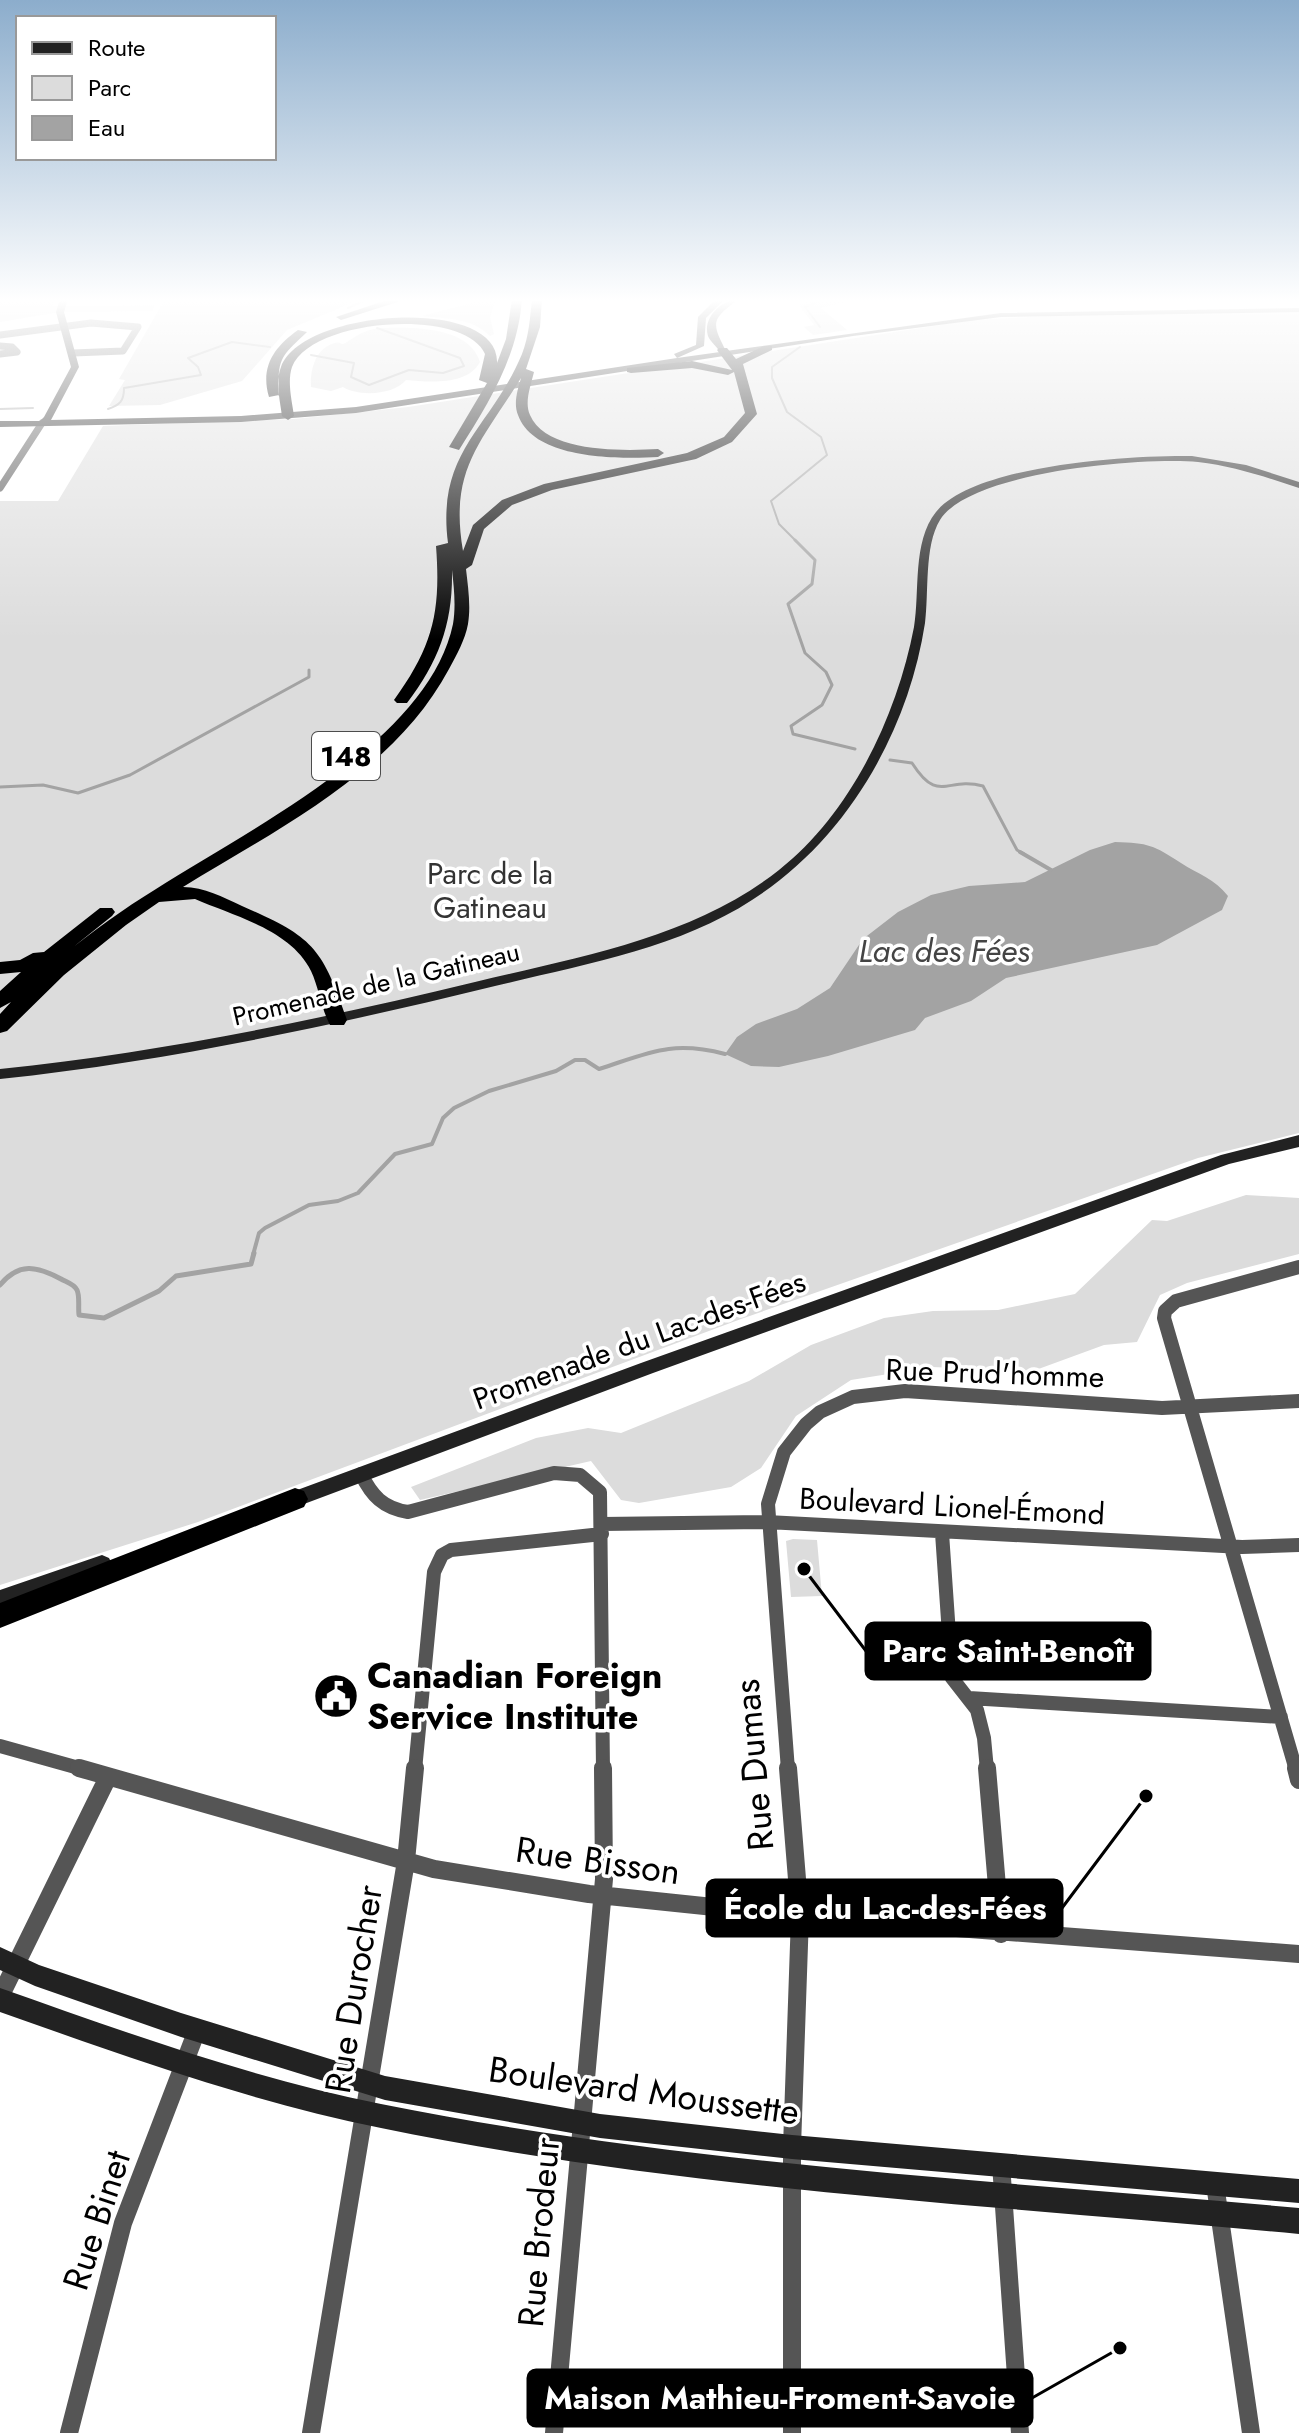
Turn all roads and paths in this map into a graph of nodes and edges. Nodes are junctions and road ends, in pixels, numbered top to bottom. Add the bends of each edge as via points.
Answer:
1 (46, 413) edge
2 (48, 413) edge
3 (294, 413) edge
4 (472, 413) edge
5 (475, 413) edge
6 (493, 413) edge
7 (524, 413) edge
8 (740, 413) edge
9 (751, 413) edge
10 (281, 414) joint
11 (43, 420) junction
12 (0, 421) edge
13 (465, 429) junction
14 (16, 462) junction
15 (0, 463) edge
16 (1299, 485) edge
17 (0, 488) edge
18 (464, 594) junction
19 (234, 851) junction
20 (130, 914) junction
21 (69, 940) junction
22 (0, 968) edge
23 (0, 1002) edge
24 (343, 1019) junction
25 (0, 1026) edge
26 (3, 1074) edge
27 (1299, 1141) edge
28 (1299, 1267) edge
29 (1299, 1401) edge
30 (1189, 1408) junction
31 (361, 1474) junction
32 (295, 1499) junction
33 (767, 1522) junction
34 (602, 1529) junction
35 (942, 1533) junction
36 (1299, 1545) edge
37 (1229, 1547) junction
38 (442, 1555) joint
39 (0, 1599) edge
40 (0, 1616) edge
41 (969, 1698) junction
42 (1281, 1717) junction
43 (0, 1746) edge
44 (108, 1777) junction
45 (1299, 1780) edge
46 (406, 1861) junction
47 (603, 1895) junction
48 (800, 1916) junction
49 (1001, 1934) junction
50 (1299, 1954) edge
51 (7, 1962) edge
52 (0, 1999) edge
53 (197, 2030) junction
54 (182, 2064) junction
55 (368, 2083) junction
56 (365, 2112) junction
57 (581, 2123) junction
58 (792, 2147) junction
59 (579, 2151) junction
60 (1001, 2164) junction
61 (792, 2177) junction
62 (1215, 2184) junction
63 (1299, 2191) edge
64 (1003, 2195) junction
65 (1219, 2213) junction
66 (1299, 2221) edge
67 (69, 2433) edge
68 (311, 2433) edge
69 (554, 2433) edge
70 (792, 2433) edge
71 (1020, 2433) edge
72 (1251, 2433) edge

1 - 11 street
2 - 11 street
3 - 10 street
4 - 13 highway
5 - 13 highway, 148
6 - 18 highway, 148 via 464,459 455,486 452,510
7 - 8 highway via 529,424 554,441 638,455 712,440 727,432
9 - 18 highway via 736,434 695,454 554,485 503,506 486,517 469,542
10 - 11 street
11 - 12 street
11 - 14 street
13 - 21 highway, 148 via 439,497 447,602 443,629 408,692 316,781
14 - 15 street
14 - 17 street
16 - 24 street, Promenade de la Gatineau via 1230,464 1160,458 1012,479 960,497 943,509 930,531 919,627 897,710 831,824 788,870 723,911 675,931
18 - 19 highway, 148 via 454,645 410,715 324,791
19 - 20 highway, 148
19 - 24 highway via 213,867 208,886 314,943 329,963
20 - 24 highway via 174,894 198,893 283,931 316,963
20 - 25 highway, 148 via 63,966
21 - 22 highway via 24,966
21 - 23 highway, 148
24 - 26 street, Promenade de la Gatineau via 181,1052
27 - 31 street, Promenade du Lac-des-Fées via 1226,1159
28 - 30 street via 1176,1301 1165,1311 1164,1324
29 - 30 street, Rue Prud'homme
30 - 33 street, Rue Prud'homme via 922,1392 853,1397 821,1412 794,1436 772,1479
30 - 37 street
31 - 32 street, Promenade du Lac-des-Fées
31 - 34 street, Rue Brodeur via 375,1501 408,1512 539,1476 577,1474 589,1478 600,1492
32 - 39 street, Promenade du Lac-des-Fées
32 - 40 highway
33 - 34 street, Boulevard Lionel-Émond
33 - 35 street, Boulevard Lionel-Émond
33 - 48 street, Rue Dumas
34 - 38 street, Boulevard Lionel-Émond via 465,1547
34 - 47 street, Rue Brodeur
35 - 37 street, Boulevard Lionel-Émond
35 - 41 street via 952,1678
36 - 37 street, Boulevard Lionel-Émond
37 - 42 street
38 - 46 street, Rue Durocher via 434,1572
41 - 42 street
41 - 49 street via 984,1738
42 - 45 street
43 - 44 street, Rue Bisson
44 - 46 street, Rue Bisson
44 - 51 street
46 - 47 street, Rue Bisson
46 - 55 street, Rue Durocher
47 - 48 street, Rue Bisson
47 - 57 street, Rue Brodeur
48 - 49 street, Rue Bisson
48 - 58 street, Rue Dumas
49 - 50 street, Rue Bisson
51 - 52 street
51 - 53 street, Boulevard Moussette
52 - 54 street, Boulevard Moussette
53 - 54 street, Rue Binet
53 - 55 street, Boulevard Moussette
54 - 56 street, Boulevard Moussette
54 - 67 street, Rue Binet via 123,2223
55 - 56 street, Rue Durocher
55 - 57 street, Boulevard Moussette
56 - 59 street, Boulevard Moussette
56 - 68 street, Rue Durocher
57 - 58 street, Boulevard Moussette
57 - 59 street, Rue Brodeur
58 - 60 street, Boulevard Moussette
58 - 61 street, Rue Dumas
59 - 61 street, Boulevard Moussette
59 - 69 street, Rue Brodeur
60 - 62 street, Boulevard Moussette
60 - 64 street
61 - 64 street, Boulevard Moussette
61 - 70 street, Rue Dumas
62 - 63 street, Boulevard Moussette
62 - 65 street
64 - 65 street, Boulevard Moussette
64 - 71 street
65 - 66 street, Boulevard Moussette
65 - 72 street

